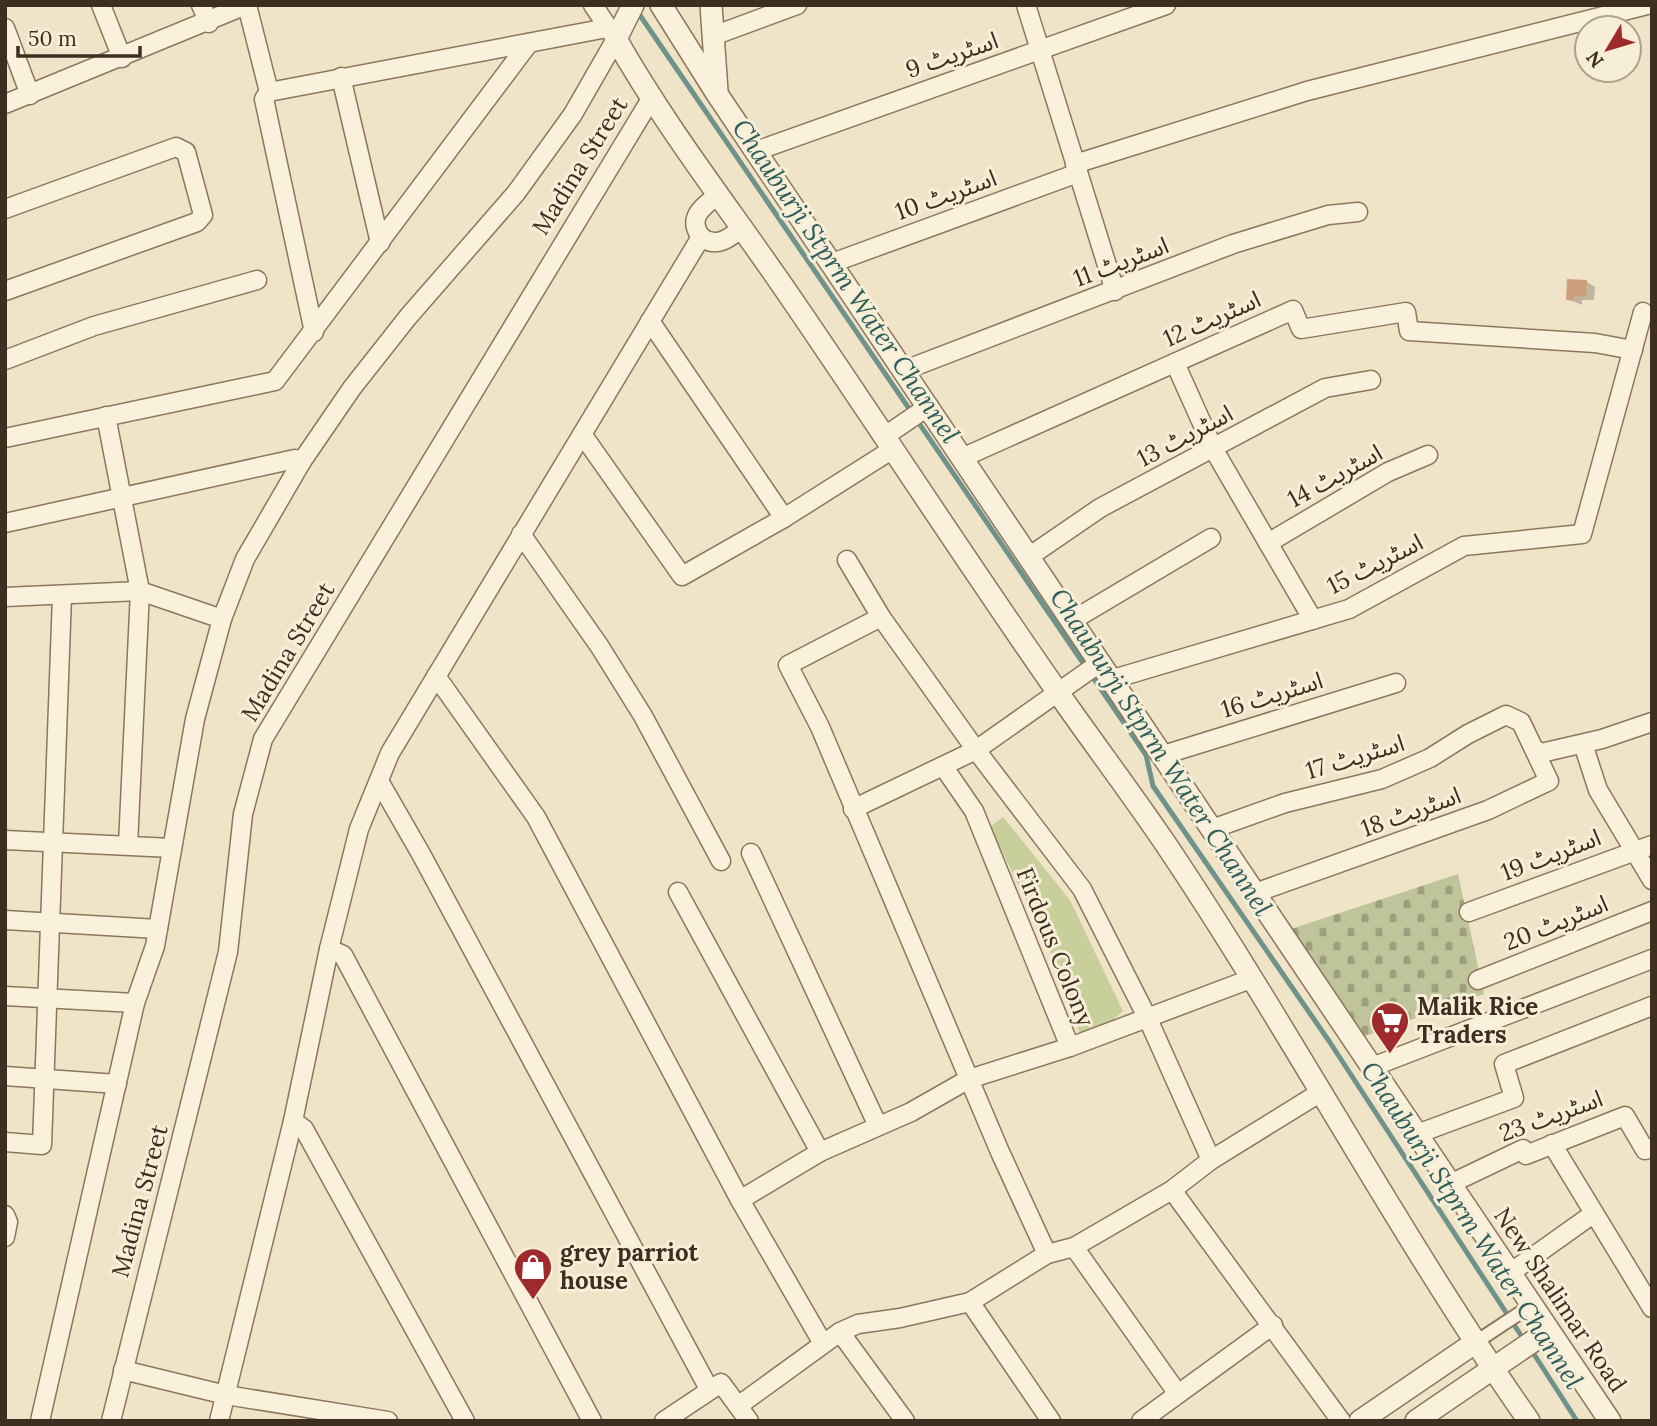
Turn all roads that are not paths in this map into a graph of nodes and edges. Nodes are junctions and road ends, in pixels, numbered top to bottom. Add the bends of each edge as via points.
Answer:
1 (101, 5) edge
2 (201, 5) edge
3 (247, 5) edge
4 (593, 5) edge
5 (634, 5) edge
6 (661, 5) edge
7 (711, 5) edge
8 (797, 5) edge
9 (1026, 5) edge
10 (1166, 5) edge
11 (1647, 5) edge
12 (1575, 13) edge
13 (209, 23) junction
14 (5, 28) edge
15 (614, 32) junction
16 (713, 36) junction
17 (529, 43) junction
18 (1038, 51) junction
19 (122, 58) junction
20 (341, 77) junction
21 (268, 92) junction
22 (717, 94) junction
23 (30, 95) junction
24 (650, 99) junction
25 (5, 104) edge
26 (756, 150) junction
27 (1076, 169) junction
28 (719, 194) junction
29 (5, 209) edge
30 (1358, 212) dead end
31 (743, 228) junction
32 (701, 237) junction
33 (380, 243) junction
34 (832, 263) junction
35 (257, 280) dead end
36 (5, 291) edge
37 (1115, 291) junction
38 (1643, 312) dead end
39 (650, 321) junction
40 (314, 332) junction
41 (1633, 350) junction
42 (5, 360) edge
43 (1175, 363) junction
44 (905, 370) junction
45 (1371, 380) dead end
46 (925, 408) junction
47 (106, 416) junction
48 (582, 433) junction
49 (5, 438) edge
50 (891, 438) junction
51 (1214, 450) junction
52 (1428, 455) dead end
53 (964, 457) junction
54 (302, 461) junction
55 (122, 495) junction
56 (784, 518) junction
57 (5, 523) edge
58 (521, 534) junction
59 (1211, 538) dead end
60 (1268, 543) junction
61 (1030, 556) junction
62 (847, 560) dead end
63 (141, 591) junction
64 (62, 596) junction
65 (5, 597) edge
66 (881, 617) junction
67 (222, 620) junction
68 (1073, 620) junction
69 (1313, 620) junction
70 (1102, 670) junction
71 (436, 676) junction
72 (1395, 683) dead end
73 (1063, 689) junction
74 (1652, 722) edge
75 (1583, 744) junction
76 (976, 750) junction
77 (1536, 750) junction
78 (1163, 755) junction
79 (943, 766) junction
80 (379, 781) junction
81 (853, 809) junction
82 (1212, 829) junction
83 (5, 840) edge
84 (54, 842) junction
85 (128, 845) junction
86 (1652, 845) edge
87 (172, 848) junction
88 (1633, 850) junction
89 (751, 853) dead end
90 (721, 861) dead end
91 (1652, 880) edge
92 (678, 892) dead end
93 (1255, 893) junction
94 (1469, 912) dead end
95 (1652, 912) edge
96 (5, 920) edge
97 (52, 922) junction
98 (159, 929) junction
99 (329, 949) junction
100 (1652, 959) edge
101 (1253, 978) junction
102 (1478, 980) dead end
103 (5, 996) edge
104 (48, 998) junction
105 (135, 1003) junction
106 (1652, 1006) edge
107 (1148, 1018) junction
108 (1070, 1047) junction
109 (1372, 1067) junction
110 (5, 1076) edge
111 (45, 1078) junction
112 (969, 1079) junction
113 (117, 1084) junction
114 (1321, 1092) junction
115 (293, 1121) junction
116 (878, 1126) junction
117 (1418, 1135) junction
118 (5, 1142) edge
119 (1552, 1144) junction
120 (1652, 1148) edge
121 (820, 1152) junction
122 (1211, 1160) junction
123 (1450, 1184) junction
124 (1172, 1190) junction
125 (740, 1200) junction
126 (1593, 1214) junction
127 (5, 1216) edge
128 (5, 1237) edge
129 (1074, 1247) junction
130 (1047, 1254) junction
131 (1510, 1273) junction
132 (970, 1302) junction
133 (1528, 1307) junction
134 (1652, 1308) edge
135 (1273, 1325) junction
136 (840, 1332) junction
137 (1544, 1334) junction
138 (1485, 1336) junction
139 (822, 1342) junction
140 (1499, 1363) junction
141 (123, 1370) junction
142 (709, 1389) junction
143 (1178, 1394) junction
144 (226, 1395) junction
145 (738, 1406) junction
146 (40, 1421) edge
147 (111, 1421) edge
148 (219, 1421) edge
149 (388, 1421) edge
150 (465, 1421) edge
151 (592, 1421) edge
152 (664, 1421) edge
153 (749, 1421) edge
154 (905, 1421) edge
155 (1051, 1421) edge
156 (1141, 1421) edge
157 (1340, 1421) edge
158 (1360, 1421) edge
159 (1416, 1421) edge
160 (1528, 1421) edge
161 (1610, 1421) edge

1 - 19 street
2 - 13 street
3 - 13 street
3 - 21 street
4 - 15 street
5 - 15 street
6 - 22 street, New Shalimar Road
7 - 16 street
8 - 16 street
9 - 18 street
10 - 18 street, اسٹریٹ 9
11 - 12 street, اسٹریٹ 10
12 - 27 street, اسٹریٹ 10 via 1307,92
13 - 19 street
14 - 23 street
15 - 17 street
15 - 24 street
15 - 54 street via 573,114 516,193 408,317
16 - 22 street
17 - 20 street
17 - 33 street
18 - 26 street, اسٹریٹ 9
18 - 27 street
19 - 23 street
20 - 21 street
20 - 33 street
21 - 40 street via 264,99
22 - 26 street, New Shalimar Road
23 - 25 street
24 - 28 street
24 - 141 street, Madina Street via 263,739 243,814 228,952
26 - 34 street, New Shalimar Road
27 - 34 street, اسٹریٹ 10
27 - 37 street
28 - 31 street
28 - 32 street via 697,213
29 - 36 street via 176,147 186,152 203,215 197,222
30 - 37 street, اسٹریٹ 11 via 1328,215 1233,244
31 - 32 street via 721,242
31 - 50 street
32 - 39 street
33 - 40 street
34 - 44 street, New Shalimar Road
35 - 42 street via 94,326
37 - 44 street, اسٹریٹ 11
38 - 41 street
39 - 48 street
39 - 56 street
40 - 47 street via 275,381
41 - 43 street, اسٹریٹ 12 via 1595,343 1409,331 1406,312 1301,329 1293,310
41 - 69 street, اسٹریٹ 15 via 1581,534 1464,545 1349,609
43 - 51 street
43 - 53 street, اسٹریٹ 12
44 - 46 street, New Shalimar Road
45 - 51 street, اسٹریٹ 13 via 1325,388
46 - 50 street
46 - 53 street, New Shalimar Road
47 - 49 street
47 - 55 street
48 - 56 street via 681,576
48 - 58 street
50 - 56 street
50 - 73 street
51 - 60 street
51 - 61 street, اسٹریٹ 13 via 1100,508
52 - 60 street, اسٹریٹ 14 via 1388,472
53 - 61 street, New Shalimar Road
54 - 55 street
54 - 67 street via 246,559
55 - 57 street
55 - 63 street
58 - 71 street
58 - 90 street via 643,716
59 - 68 street
60 - 69 street
61 - 68 street, New Shalimar Road
62 - 66 street
63 - 64 street
63 - 67 street
63 - 85 street
64 - 65 street
64 - 84 street
66 - 76 street
66 - 81 street via 788,665 820,727
67 - 87 street via 195,719
68 - 70 street, New Shalimar Road
69 - 70 street, اسٹریٹ 15
70 - 73 street
70 - 78 street, New Shalimar Road
71 - 80 street via 390,753
71 - 125 street via 536,817
72 - 78 street, اسٹریٹ 16
73 - 76 street
73 - 101 street
74 - 75 street
75 - 77 street via 1541,753
75 - 88 street via 1598,790
76 - 79 street
76 - 107 street via 1082,889
77 - 82 street, اسٹریٹ 17 via 1521,722 1506,715 1430,758 1381,779 1285,803
77 - 93 street, اسٹریٹ 18 via 1549,781 1488,810
78 - 82 street, New Shalimar Road
79 - 81 street
79 - 108 street, Firdous Colony via 974,811
80 - 99 street via 359,829
80 - 142 street
81 - 112 street
82 - 93 street, New Shalimar Road
83 - 84 street
84 - 85 street
84 - 97 street
85 - 87 street
86 - 88 street, اسٹریٹ 19
87 - 98 street
88 - 91 street
88 - 94 street, اسٹریٹ 19
89 - 116 street
92 - 121 street
93 - 109 street, New Shalimar Road
95 - 102 street, اسٹریٹ 20
96 - 97 street
97 - 98 street
97 - 104 street
98 - 105 street
99 - 115 street
99 - 151 street via 343,955
100 - 109 street
101 - 107 street, Firdous Colony
101 - 114 street
103 - 104 street
104 - 105 street
104 - 111 street
105 - 113 street
106 - 117 street via 1504,1064 1514,1098
107 - 108 street, Firdous Colony
107 - 122 street
108 - 112 street
109 - 117 street, New Shalimar Road
110 - 111 street
111 - 113 street
111 - 118 street via 42,1145
112 - 116 street
112 - 130 street
113 - 146 street
114 - 122 street
114 - 138 street
115 - 144 street
115 - 150 street via 304,1129
116 - 121 street
117 - 123 street, New Shalimar Road
119 - 120 street, اسٹریٹ 23 via 1625,1116 1646,1150
119 - 123 street, اسٹریٹ 23 via 1526,1154 1523,1149
119 - 126 street
121 - 125 street
122 - 124 street
123 - 131 street, New Shalimar Road
124 - 129 street
124 - 135 street
125 - 139 street
126 - 131 street
126 - 134 street
127 - 128 street
129 - 130 street
129 - 143 street
130 - 132 street
131 - 133 street, New Shalimar Road
132 - 136 street via 858,1324
132 - 155 street
133 - 137 street, New Shalimar Road
133 - 138 street
135 - 143 street
135 - 157 street
136 - 139 street
136 - 154 street
137 - 140 street
137 - 161 street, New Shalimar Road
138 - 140 street
138 - 158 street
139 - 145 street
140 - 159 street
140 - 160 street
141 - 144 street
141 - 147 street, Madina Street
142 - 145 street via 721,1382
142 - 152 street
143 - 156 street
144 - 148 street
144 - 149 street
145 - 153 street

